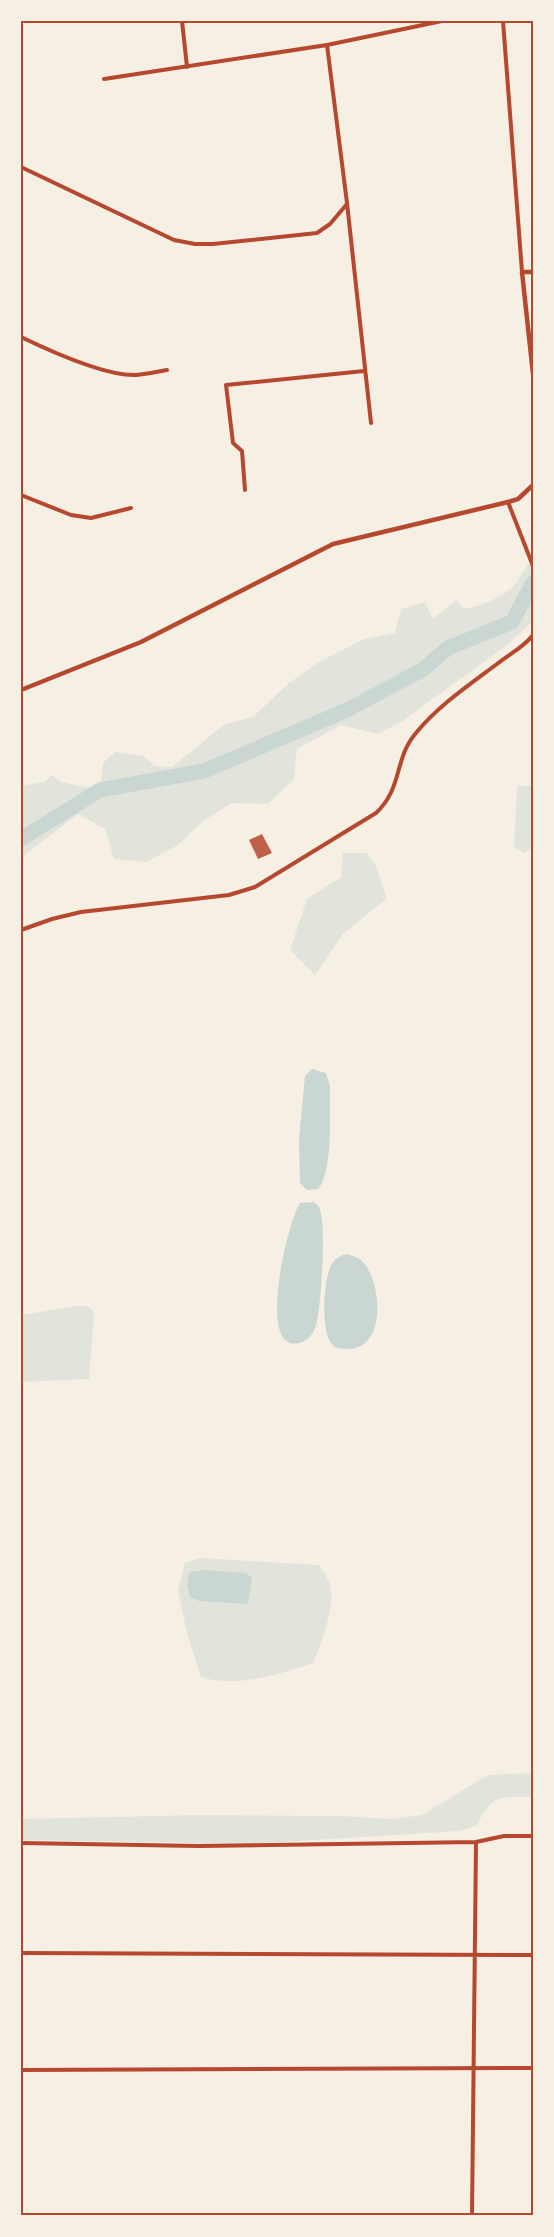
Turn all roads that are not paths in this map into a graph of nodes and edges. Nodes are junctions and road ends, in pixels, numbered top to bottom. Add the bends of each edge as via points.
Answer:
1 (182, 21) edge
2 (442, 21) edge
3 (502, 21) edge
4 (327, 45) junction
5 (187, 67) junction
6 (104, 80) dead end
7 (21, 167) edge
8 (347, 203) junction
9 (522, 272) junction
10 (533, 272) edge
11 (21, 337) edge
12 (168, 370) dead end
13 (364, 371) junction
14 (533, 374) edge
15 (371, 423) dead end
16 (533, 485) edge
17 (245, 490) dead end
18 (21, 495) edge
19 (508, 502) junction
20 (131, 508) dead end
21 (533, 566) edge
22 (533, 635) edge
23 (21, 690) edge
24 (21, 930) edge
25 (533, 1836) edge
26 (476, 1842) junction
27 (21, 1843) edge
28 (21, 1953) edge
29 (474, 1955) junction
30 (533, 1956) edge
31 (473, 2068) junction
32 (533, 2068) edge
33 (21, 2070) edge
34 (472, 2216) edge

1 - 5 street
2 - 4 street
3 - 9 street
4 - 5 street
4 - 8 street
5 - 6 street
7 - 8 street via 174,240 194,244 316,233 330,224
8 - 13 street
9 - 10 street
9 - 14 street
11 - 12 street via 48,350 113,372 136,375
13 - 15 street
13 - 17 street via 226,385 233,443 242,451
16 - 19 street via 518,499
18 - 20 street via 71,515 90,518
19 - 21 street
19 - 23 street via 332,544 155,636
22 - 24 street via 471,683 415,733 405,747 394,790 376,813 256,887 229,895 81,912 52,918
25 - 26 street via 504,1836
26 - 27 street via 198,1846
26 - 29 street
28 - 29 street
29 - 30 street
29 - 31 street
31 - 32 street
31 - 33 street
31 - 34 street

